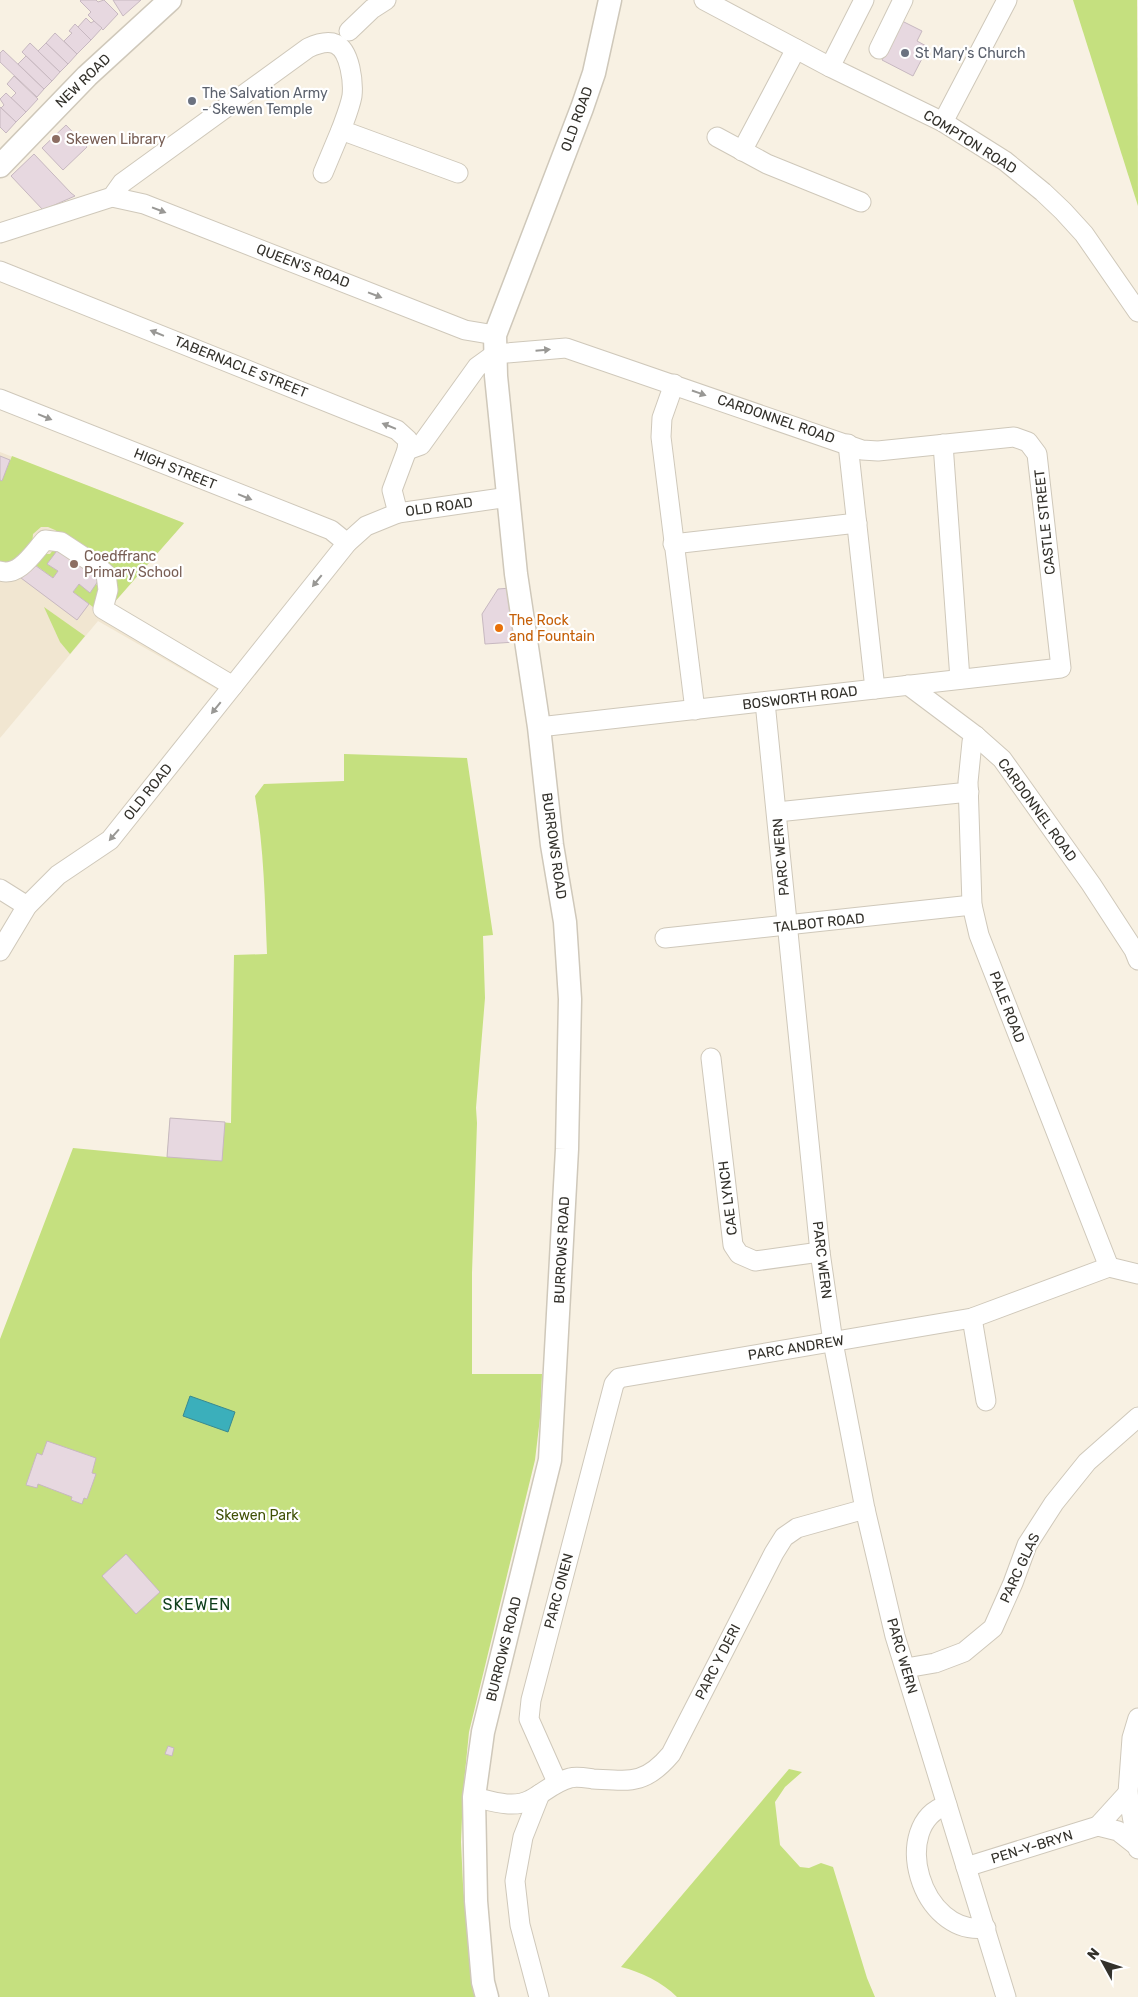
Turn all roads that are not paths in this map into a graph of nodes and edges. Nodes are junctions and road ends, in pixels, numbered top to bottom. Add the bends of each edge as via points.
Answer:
1 (170, 0) edge
2 (386, 0) edge
3 (610, 0) edge
4 (705, 0) edge
5 (864, 0) edge
6 (903, 0) edge
7 (1007, 0) edge
8 (348, 31) dead end
9 (796, 49) junction
10 (879, 49) dead end
11 (830, 67) junction
12 (943, 122) junction
13 (342, 130) junction
14 (716, 137) dead end
15 (742, 152) junction
16 (0, 166) edge
17 (323, 173) dead end
18 (458, 173) dead end
19 (112, 196) junction
20 (861, 202) dead end
21 (0, 233) edge
22 (0, 270) edge
23 (1138, 312) edge
24 (495, 345) junction
25 (674, 384) junction
26 (0, 399) edge
27 (848, 444) junction
28 (943, 444) junction
29 (407, 450) junction
30 (509, 497) junction
31 (398, 513) junction
32 (857, 523) junction
33 (347, 543) junction
34 (673, 544) junction
35 (0, 571) edge
36 (1061, 668) joint
37 (960, 679) junction
38 (908, 685) junction
39 (233, 686) junction
40 (875, 689) junction
41 (766, 702) junction
42 (695, 710) junction
43 (539, 728) junction
44 (976, 736) junction
45 (969, 792) junction
46 (777, 812) junction
47 (0, 889) edge
48 (27, 906) junction
49 (972, 906) junction
50 (786, 926) junction
51 (666, 938) dead end
52 (0, 951) edge
53 (1138, 960) edge
54 (711, 1058) dead end
55 (820, 1252) junction
56 (1109, 1267) junction
57 (1138, 1274) edge
58 (972, 1318) junction
59 (833, 1342) junction
60 (619, 1378) joint
61 (986, 1401) dead end
62 (1138, 1417) edge
63 (865, 1509) junction
64 (906, 1668) junction
65 (1138, 1718) edge
66 (557, 1782) junction
67 (1128, 1792) junction
68 (540, 1794) junction
69 (474, 1796) junction
70 (947, 1805) junction
71 (1098, 1826) junction
72 (1137, 1847) edge
73 (966, 1867) junction
74 (986, 1928) junction
75 (487, 1997) edge
76 (539, 1997) edge
77 (1006, 1997) edge

1 - 16 main road, NEW ROAD via 88,76
2 - 8 street
3 - 24 main road, OLD ROAD via 594,73
4 - 9 street, COMPTON ROAD
5 - 11 street
6 - 10 street
7 - 12 street
9 - 11 street, COMPTON ROAD
9 - 15 street
11 - 12 street, COMPTON ROAD
12 - 23 street, COMPTON ROAD via 1005,161 1063,211 1084,234
13 - 17 street
13 - 18 street
13 - 19 street via 352,96 352,76 342,49 327,42 308,48 122,183
14 - 15 street
15 - 20 street
19 - 21 street
19 -> 24 street, QUEEN'S ROAD via 144,204 466,330
29 -> 22 street, TABERNACLE STREET via 408,440 397,430
24 -> 25 street, CARDONNEL ROAD via 566,348
24 - 29 street via 421,445
24 - 30 main road, OLD ROAD
25 -> 27 street, CARDONNEL ROAD
25 - 34 street via 662,418 661,437
26 -> 33 street, HIGH STREET via 330,530
27 - 28 street, CASTLE STREET via 862,450 878,451
27 - 32 street, CARDONNEL ROAD
28 - 36 street, CASTLE STREET via 1014,437 1028,442 1037,454
28 - 37 street
29 - 31 street via 392,490
30 - 31 street, OLD ROAD
30 - 43 main road, BURROWS ROAD via 516,574
31 - 33 street, OLD ROAD via 366,526
32 - 34 street
32 - 40 street, CARDONNEL ROAD
33 -> 39 street, OLD ROAD
34 - 42 street
35 - 39 street via 16,571 45,540 61,542 106,574 108,590 103,608
36 - 37 street, BOSWORTH ROAD
37 - 38 street, BOSWORTH ROAD
38 - 40 street, BOSWORTH ROAD
38 - 44 street, CARDONNEL ROAD
39 -> 48 street, OLD ROAD via 110,840 58,876
40 - 41 street, BOSWORTH ROAD
41 - 42 street, BOSWORTH ROAD
41 - 46 street, PARC WERN
42 - 43 street, BOSWORTH ROAD
43 - 69 main road, BURROWS ROAD via 552,845 565,922 570,999 554,1399 550,1460 483,1732
44 - 45 street, PALE ROAD via 972,742
44 - 53 street, CARDONNEL ROAD via 1002,759 1091,884
45 - 46 street
45 - 49 street, PALE ROAD
46 - 50 street, PARC WERN
47 - 48 street
48 - 52 street, OLD ROAD
49 - 50 street, TALBOT ROAD
49 - 56 street, PALE ROAD via 979,935
50 - 51 street, TALBOT ROAD
50 - 55 street, PARC WERN
54 - 55 street, CAE LYNCH via 733,1245 739,1254 755,1261
55 - 59 street, PARC WERN
56 - 57 street
56 - 58 street
58 - 59 street, PARC ANDREW
58 - 61 street
59 - 60 street, PARC ANDREW
59 - 63 street, PARC WERN
60 - 66 street, PARC ONEN via 614,1384 531,1700 529,1719
62 - 64 street, PARC GLAS via 1087,1462 1054,1503 1027,1545 993,1628 964,1652 935,1663
63 - 64 street, PARC WERN via 895,1636
63 - 66 street, PARC Y DERI via 797,1528 784,1538 671,1754 659,1768 644,1778 629,1781 572,1777
64 - 70 street, PARC WERN
65 - 67 street via 1132,1738
66 - 68 street
67 - 71 street
67 - 72 street
68 - 69 street via 528,1801 506,1804
68 - 76 street via 523,1836 515,1881 520,1925
69 - 75 main road, BURROWS ROAD via 476,1901
70 - 73 street, PARC WERN
70 - 74 street via 932,1813 921,1834 917,1850 919,1877 930,1900 946,1917 966,1928
71 - 72 street via 1118,1830
71 - 73 street, PEN-Y-BRYN
73 - 74 street, PARC WERN
74 - 77 street, PARC WERN

